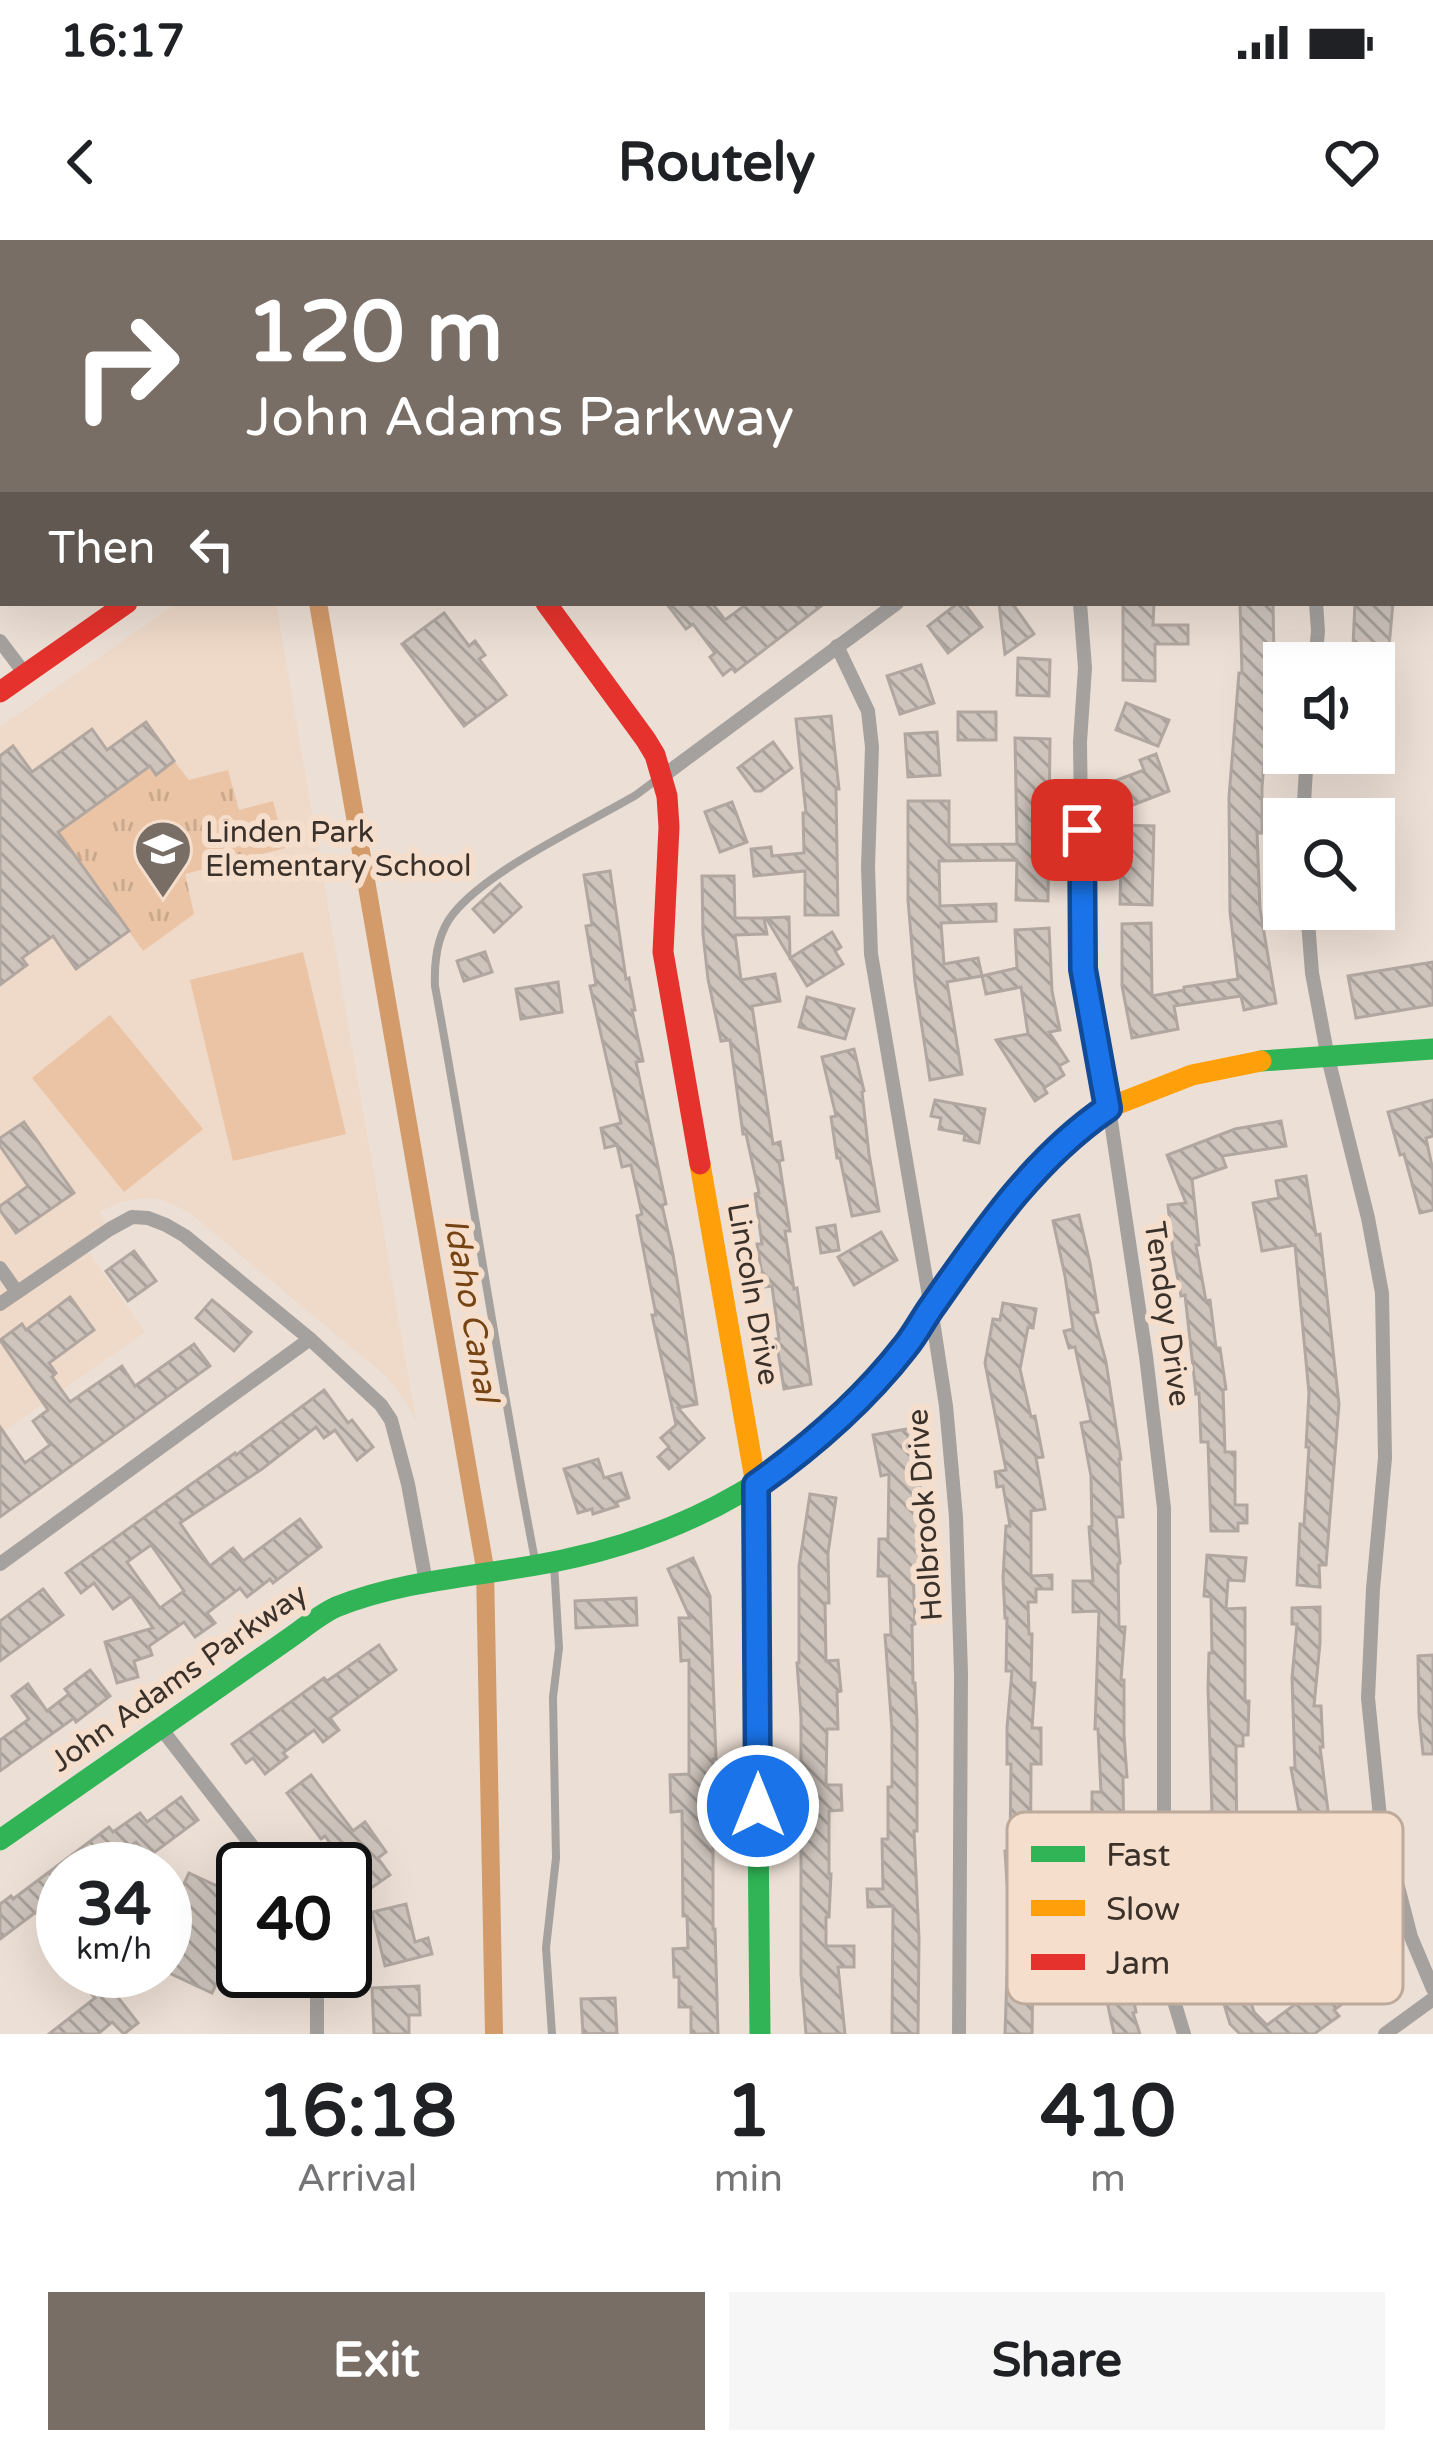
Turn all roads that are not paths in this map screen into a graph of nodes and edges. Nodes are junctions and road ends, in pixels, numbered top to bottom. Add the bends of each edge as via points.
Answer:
1 (123, 606) edge
2 (548, 606) edge
3 (893, 606) edge
4 (1080, 606) edge
5 (1316, 606) edge
6 (0, 641) edge
7 (1317, 642) edge
8 (837, 646) junction
9 (26, 674) junction
10 (0, 692) edge
11 (662, 776) junction
12 (1309, 930) edge
13 (1433, 1049) edge
14 (1328, 1058) junction
15 (1108, 1108) junction
16 (0, 1268) edge
17 (17, 1292) junction
18 (0, 1304) edge
19 (932, 1308) junction
20 (310, 1339) junction
21 (756, 1485) junction
22 (0, 1564) edge
23 (545, 1564) junction
24 (426, 1582) junction
25 (160, 1726) junction
26 (1164, 1812) edge
27 (1379, 1812) edge
28 (0, 1840) edge
29 (249, 1842) edge
30 (1403, 1905) edge
31 (1433, 1989) edge
32 (317, 1998) edge
33 (1433, 1999) edge
34 (1175, 2004) edge
35 (317, 2034) edge
36 (552, 2034) edge
37 (760, 2034) edge
38 (959, 2034) edge
39 (1184, 2034) edge
40 (1385, 2034) edge

1 - 9 street
2 - 11 street, Lincoln Drive via 646,740
3 - 8 street
4 - 15 street, Tendoy Drive via 1083,969
5 - 7 street
6 - 9 street
8 - 11 street
8 - 19 street, Holbrook Drive via 868,711 871,953
9 - 10 street
11 - 21 street, Lincoln Drive via 669,827 663,952
11 - 23 lane via 474,893 452,915 434,964 507,1412
12 - 14 street
13 - 14 street, John Adams Parkway
14 - 15 street, John Adams Parkway via 1200,1073
14 - 27 street via 1382,1293 1385,1458 1368,1698
15 - 19 street, John Adams Parkway via 1047,1156
15 - 26 street, Tendoy Drive via 1164,1508
16 - 17 street
17 - 18 street
17 - 20 street via 110,1229 148,1218 185,1236
19 - 21 street, John Adams Parkway via 851,1407
19 - 38 street, Holbrook Drive via 956,1517
20 - 22 street
20 - 24 street via 391,1420
21 - 23 street, John Adams Parkway via 631,1543
21 - 37 street, Lincoln Drive
23 - 24 street, John Adams Parkway
23 - 36 lane via 559,1648 556,1858 545,1948
24 - 25 street, John Adams Parkway via 331,1609
25 - 28 street, John Adams Parkway
25 - 29 street
30 - 31 street
32 - 35 street
33 - 40 street
34 - 39 street, Tendoy Drive

